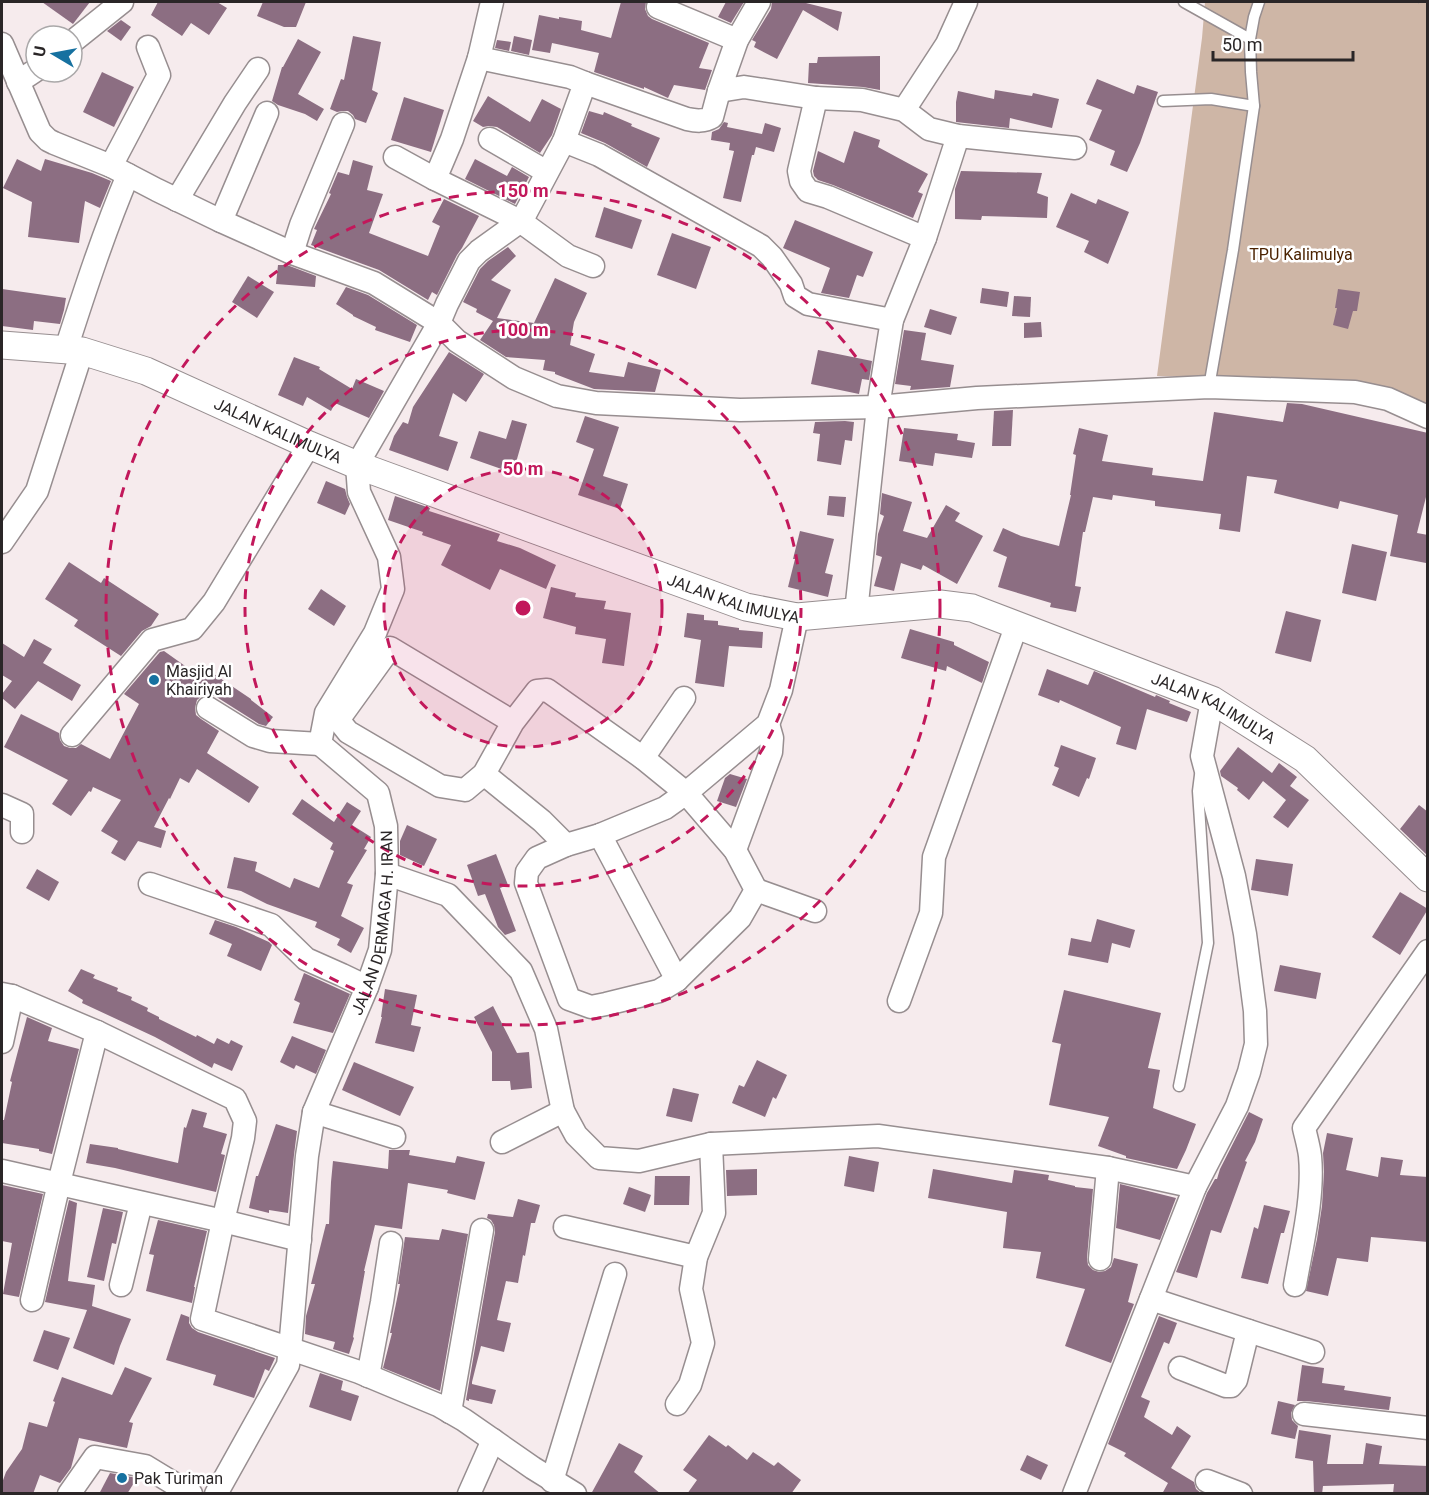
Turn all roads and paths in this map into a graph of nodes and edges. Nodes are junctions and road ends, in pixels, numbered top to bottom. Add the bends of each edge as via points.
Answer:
1 (122, 2) edge
2 (492, 2) edge
3 (759, 2) edge
4 (966, 2) edge
5 (1184, 2) edge
6 (1258, 2) edge
7 (658, 8) dead end
8 (84, 32) edge
9 (1250, 39) junction
10 (737, 40) junction
11 (2, 44) edge
12 (148, 47) dead end
13 (479, 58) junction
14 (258, 69) dead end
15 (24, 72) edge
16 (585, 83) junction
17 (29, 84) edge
18 (719, 91) junction
19 (816, 98) junction
20 (1163, 102) dead end
21 (1254, 106) junction
22 (904, 110) junction
23 (267, 113) dead end
24 (343, 124) dead end
25 (958, 136) junction
26 (490, 139) dead end
27 (564, 141) junction
28 (1075, 148) dead end
29 (395, 157) dead end
30 (119, 170) junction
31 (547, 172) junction
32 (435, 179) junction
33 (177, 200) junction
34 (221, 221) junction
35 (520, 221) junction
36 (925, 238) junction
37 (292, 253) junction
38 (593, 266) dead end
39 (892, 320) junction
40 (440, 323) junction
41 (2, 345) edge
42 (74, 350) junction
43 (1209, 387) junction
44 (879, 407) junction
45 (1428, 417) edge
46 (309, 445) junction
47 (357, 465) junction
48 (2, 542) edge
49 (856, 612) junction
50 (797, 618) junction
51 (1017, 624) junction
52 (684, 698) dead end
53 (1212, 700) junction
54 (208, 708) dead end
55 (513, 722) junction
56 (768, 724) junction
57 (72, 735) dead end
58 (320, 744) junction
59 (1202, 756) junction
60 (643, 758) junction
61 (484, 774) junction
62 (686, 793) junction
63 (2, 805) edge
64 (22, 832) dead end
65 (600, 835) junction
66 (566, 845) junction
67 (735, 850) junction
68 (387, 874) junction
69 (1428, 878) edge
70 (150, 884) dead end
71 (756, 890) junction
72 (815, 911) dead end
73 (1428, 951) edge
74 (677, 980) junction
75 (367, 987) junction
76 (7, 995) edge
77 (899, 1001) dead end
78 (97, 1032) junction
79 (2, 1042) edge
80 (1179, 1086) dead end
81 (563, 1111) junction
82 (314, 1112) junction
83 (394, 1137) dead end
84 (502, 1142) dead end
85 (711, 1144) junction
86 (1108, 1168) junction
87 (2, 1171) edge
88 (59, 1183) junction
89 (1195, 1188) junction
90 (141, 1203) junction
91 (223, 1221) junction
92 (565, 1227) dead end
93 (482, 1230) dead end
94 (300, 1240) junction
95 (391, 1243) dead end
96 (696, 1257) junction
97 (1100, 1259) dead end
98 (615, 1274) dead end
99 (1294, 1285) dead end
100 (121, 1286) dead end
101 (1150, 1299) junction
102 (32, 1300) dead end
103 (1248, 1331) junction
104 (290, 1349) junction
105 (1313, 1352) dead end
106 (1180, 1368) dead end
107 (368, 1376) junction
108 (677, 1404) dead end
109 (450, 1412) junction
110 (1304, 1414) dead end
111 (1428, 1428) edge
112 (493, 1440) junction
113 (552, 1480) junction
114 (1207, 1481) dead end
115 (573, 1493) edge
116 (69, 1494) edge
117 (191, 1494) edge
118 (216, 1494) edge
119 (469, 1494) edge
120 (1074, 1494) edge
121 (1241, 1494) edge

1 - 8 street
2 - 13 street
3 - 10 street
4 - 22 street via 946,44
5 - 9 lane
6 - 9 lane
7 - 10 street
9 - 21 lane
10 - 18 street
11 - 15 street
12 - 30 street via 159,75
13 - 16 street
13 - 32 street
14 - 33 street
16 - 18 street via 700,121 712,117
16 - 27 street
17 - 30 street via 40,132 48,140
18 - 19 street via 744,87
19 - 22 street via 862,100
19 - 36 street via 799,171 808,191
20 - 21 lane via 1211,99
21 - 43 lane
22 - 25 street via 929,129
23 - 34 street
24 - 37 street
25 - 28 street
25 - 36 street
26 - 31 street
27 - 31 street
27 - 39 street via 599,155 761,246 795,296 808,304
29 - 32 street
30 - 33 street
30 - 42 street via 112,213 92,267
31 - 35 street
32 - 35 street
33 - 34 street
34 - 37 street
35 - 38 street via 568,256
35 - 40 street via 469,261
36 - 39 street
37 - 40 street via 374,283
39 - 44 street
40 - 44 street via 457,341 514,378 557,396 587,402 740,410
40 - 47 street
41 - 42 street, JALAN KALIMULYA
42 - 46 street, JALAN KALIMULYA via 146,371
42 - 48 street via 37,491
43 - 44 street via 977,398
43 - 45 street via 1355,392 1388,399
44 - 49 street
46 - 47 street, JALAN KALIMULYA
46 - 57 street via 200,620 192,628 152,640
47 - 50 street, JALAN KALIMULYA via 746,607
47 - 58 street via 358,492 389,557 393,589 375,633 326,713
49 - 50 street, JALAN KALIMULYA
49 - 51 street, JALAN KALIMULYA via 940,604 972,608
50 - 56 street via 781,690
51 - 53 street, JALAN KALIMULYA
51 - 77 street via 934,857 931,913
52 - 60 street
53 - 59 street
53 - 69 street, JALAN KALIMULYA via 1305,759
54 - 58 street via 253,736
55 - 60 street via 537,691 547,690
55 - 61 street
55 - 61 street via 390,648 341,716 340,722 348,732 440,786 465,790
56 - 62 street
56 - 67 street via 771,752
58 - 68 street, JALAN DERMAGA H. IRAN via 378,793 386,826
59 - 80 lane via 1198,791 1208,943
59 - 89 street via 1245,934 1256,1044 1237,1106
60 - 62 street
61 - 66 street
62 - 65 street via 665,808
62 - 67 street
63 - 64 street via 22,814
65 - 66 street
65 - 74 street
66 - 74 street via 537,858 527,872 526,883 569,999 591,1006 606,1004 659,991
67 - 71 street
68 - 75 street, JALAN DERMAGA H. IRAN via 380,950
68 - 81 street via 448,895 521,971 546,1029
70 - 75 street via 271,925 306,959
71 - 72 street
71 - 74 street via 740,918
73 - 99 street via 1304,1128 1310,1156 1310,1188
75 - 82 street, JALAN DERMAGA H. IRAN
76 - 78 street
76 - 79 street
78 - 88 street
78 - 91 street via 235,1098 245,1121
81 - 84 street
81 - 85 street via 576,1136 599,1158 639,1161
82 - 83 street
82 - 94 street, JALAN DERMAGA H. IRAN
85 - 86 street via 878,1136
85 - 96 street via 714,1213
86 - 89 street
86 - 97 street
87 - 88 street
88 - 90 street
88 - 102 street
89 - 101 street
90 - 91 street
90 - 100 street
91 - 94 street
91 - 104 street via 202,1319
92 - 96 street
93 - 109 street
94 - 104 street, JALAN DERMAGA H. IRAN
95 - 107 street
96 - 108 street via 692,1289 703,1343 690,1385
98 - 113 street
101 - 103 street
101 - 120 street
103 - 105 street
103 - 106 street via 1236,1380 1231,1386
104 - 107 street
104 - 118 street, JALAN DERMAGA H. IRAN via 288,1365
107 - 109 street
109 - 112 street
110 - 111 street
112 - 113 street
112 - 119 street
113 - 115 street
114 - 121 street
116 - 117 street via 95,1456 145,1466

